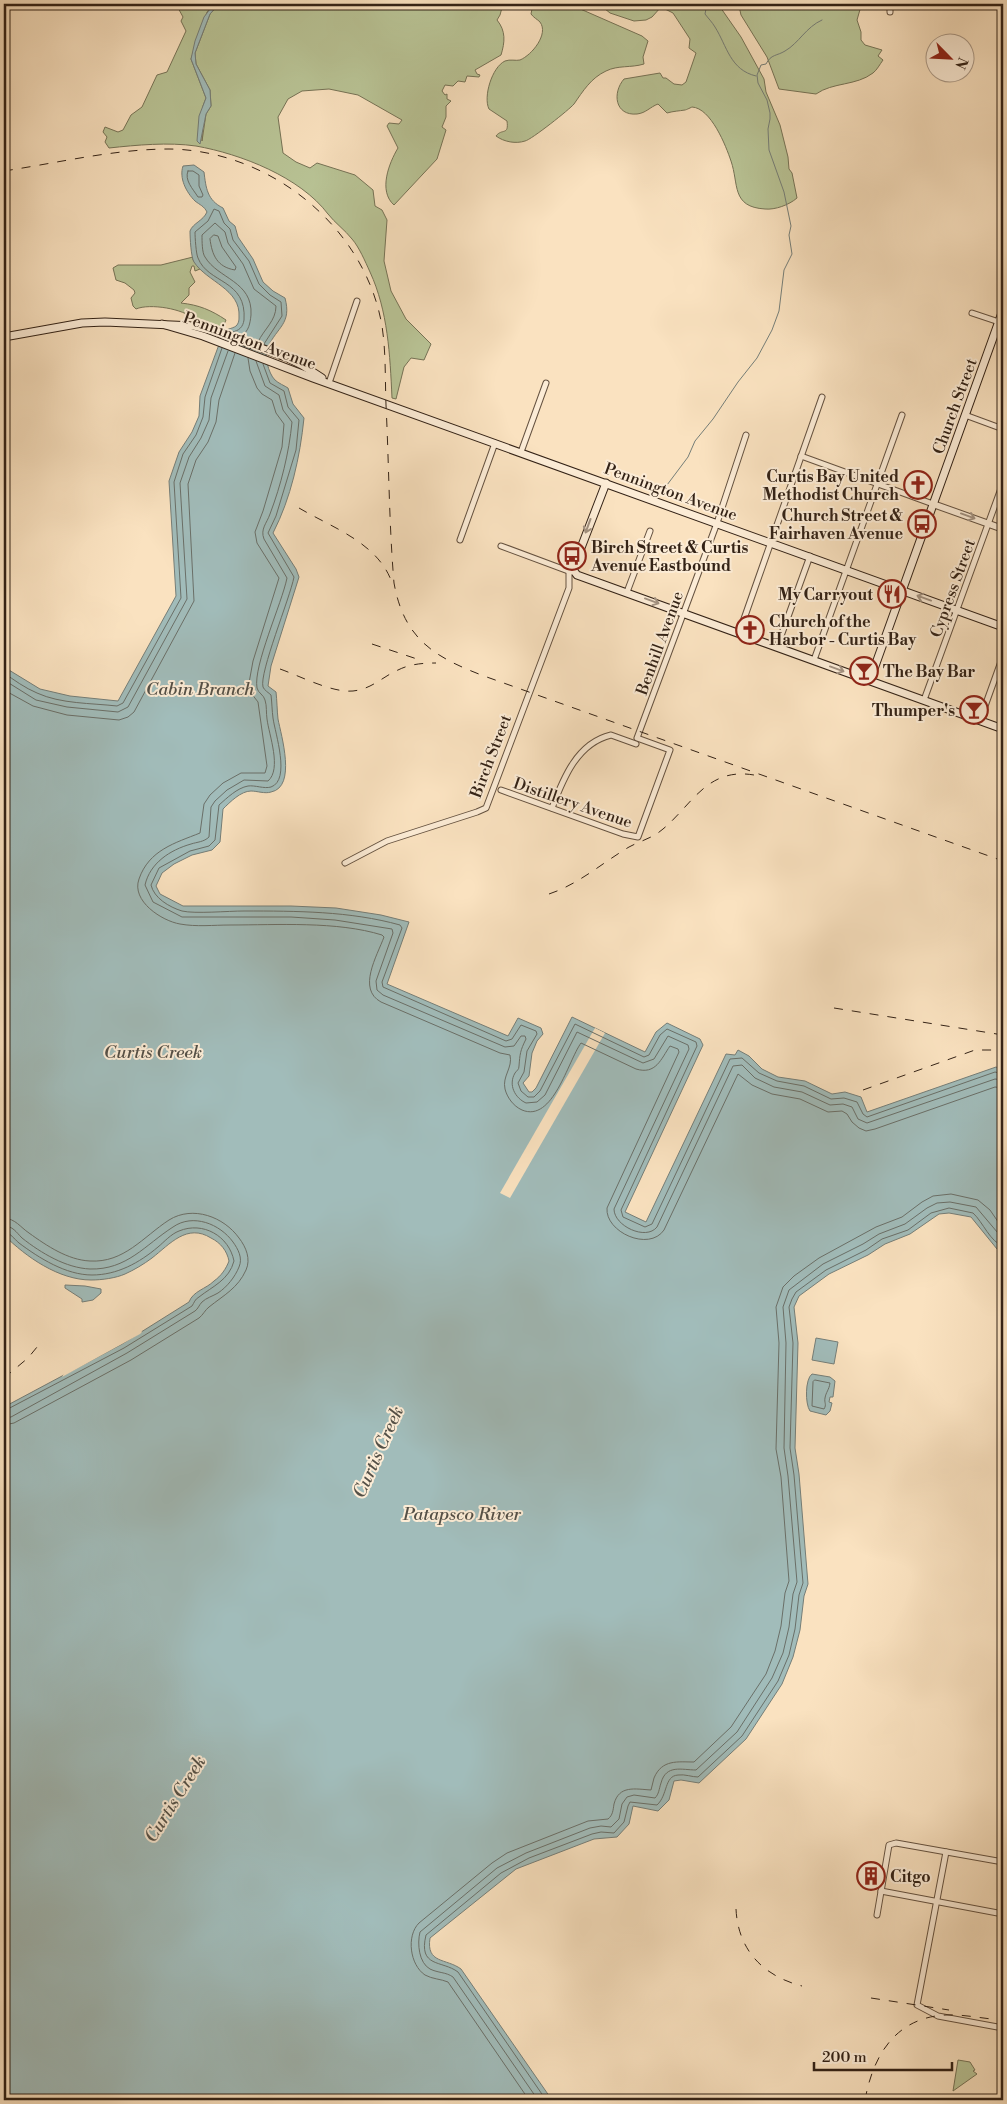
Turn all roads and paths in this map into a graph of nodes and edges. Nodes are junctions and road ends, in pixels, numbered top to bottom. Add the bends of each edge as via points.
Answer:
1 (890, 4) edge
2 (890, 12) dead end
3 (357, 301) dead end
4 (1003, 310) edge
5 (972, 313) dead end
6 (999, 322) junction
7 (162, 324) junction
8 (4, 332) edge
9 (17, 334) junction
10 (4, 337) edge
11 (546, 382) dead end
12 (328, 383) junction
13 (822, 397) dead end
14 (965, 415) junction
15 (902, 416) dead end
16 (1003, 429) edge
17 (746, 435) dead end
18 (495, 443) junction
19 (521, 452) junction
20 (801, 456) junction
21 (606, 483) junction
22 (1003, 483) edge
23 (878, 484) junction
24 (600, 497) junction
25 (933, 504) junction
26 (673, 507) junction
27 (716, 523) junction
28 (988, 524) junction
29 (1003, 529) edge
30 (650, 531) dead end
31 (460, 540) dead end
32 (771, 542) junction
33 (502, 546) dead end
34 (810, 556) junction
35 (847, 570) junction
36 (572, 572) junction
37 (902, 590) junction
38 (627, 592) junction
39 (957, 610) junction
40 (683, 613) junction
41 (1003, 626) edge
42 (739, 634) junction
43 (777, 647) junction
44 (1003, 656) edge
45 (814, 660) junction
46 (870, 680) junction
47 (924, 700) junction
48 (980, 720) junction
49 (1003, 729) edge
50 (636, 744) dead end
51 (501, 790) dead end
52 (552, 808) junction
53 (638, 837) joint
54 (345, 863) dead end
55 (946, 1852) junction
56 (1003, 1862) edge
57 (881, 1891) junction
58 (938, 1901) junction
59 (1003, 1914) edge
60 (877, 1915) dead end
61 (1003, 2028) edge

1 - 2 street
3 - 12 street
4 - 6 main road, Church Street
5 - 6 street
6 - 14 main road, Church Street
7 - 9 main road, Pennington Avenue via 105,322
7 - 12 main road, Pennington Avenue
7 - 12 main road, Pennington Avenue via 194,326 218,332 274,352 302,365
8 - 9 main road, Pennington Avenue
9 - 10 main road, Pennington Avenue
11 - 19 street
12 - 18 main road, Pennington Avenue
13 - 20 street
14 - 16 street
14 - 25 main road, Church Street
15 - 23 street
17 - 27 street, Benhill Avenue
18 - 19 main road, Pennington Avenue
18 - 31 street
19 - 21 main road, Pennington Avenue
20 - 23 street
20 - 32 street
21 - 24 main road, Birch Street
21 - 26 main road, Pennington Avenue
22 - 28 street, Cypress Street
23 - 25 street
23 - 35 street
24 - 26 main road via 608,488
24 -> 36 main road, Birch Street
25 -> 28 street
25 - 37 main road, Church Street
26 - 27 main road, Pennington Avenue
27 - 32 main road, Pennington Avenue
27 - 40 street, Benhill Avenue
28 - 29 street
28 - 39 street, Cypress Street
30 - 38 street
32 - 34 main road, Pennington Avenue
32 - 42 street
33 - 36 street
34 - 35 main road, Pennington Avenue
34 - 43 street
35 - 37 main road, Pennington Avenue
35 - 45 street
36 - 38 main road
36 - 54 street, Birch Street via 569,588 486,808 387,841
39 -> 37 main road, Pennington Avenue
37 - 46 main road, Church Street
38 -> 40 main road
39 - 41 main road, Pennington Avenue
39 - 47 street, Cypress Street
40 - 42 main road
40 - 53 street, Benhill Avenue via 638,738 670,750
42 - 43 main road
43 - 45 main road
44 - 48 street
45 -> 46 main road
46 - 47 main road
47 - 48 main road
48 - 49 main road
50 - 52 street via 611,735 582,751 562,781
51 - 52 street, Distillery Avenue
52 - 53 street, Distillery Avenue
55 - 56 street
55 - 57 street via 896,1843 889,1845
55 - 58 street
57 - 58 street
57 - 60 street
58 - 59 street
58 - 61 street via 917,2005 938,2016

